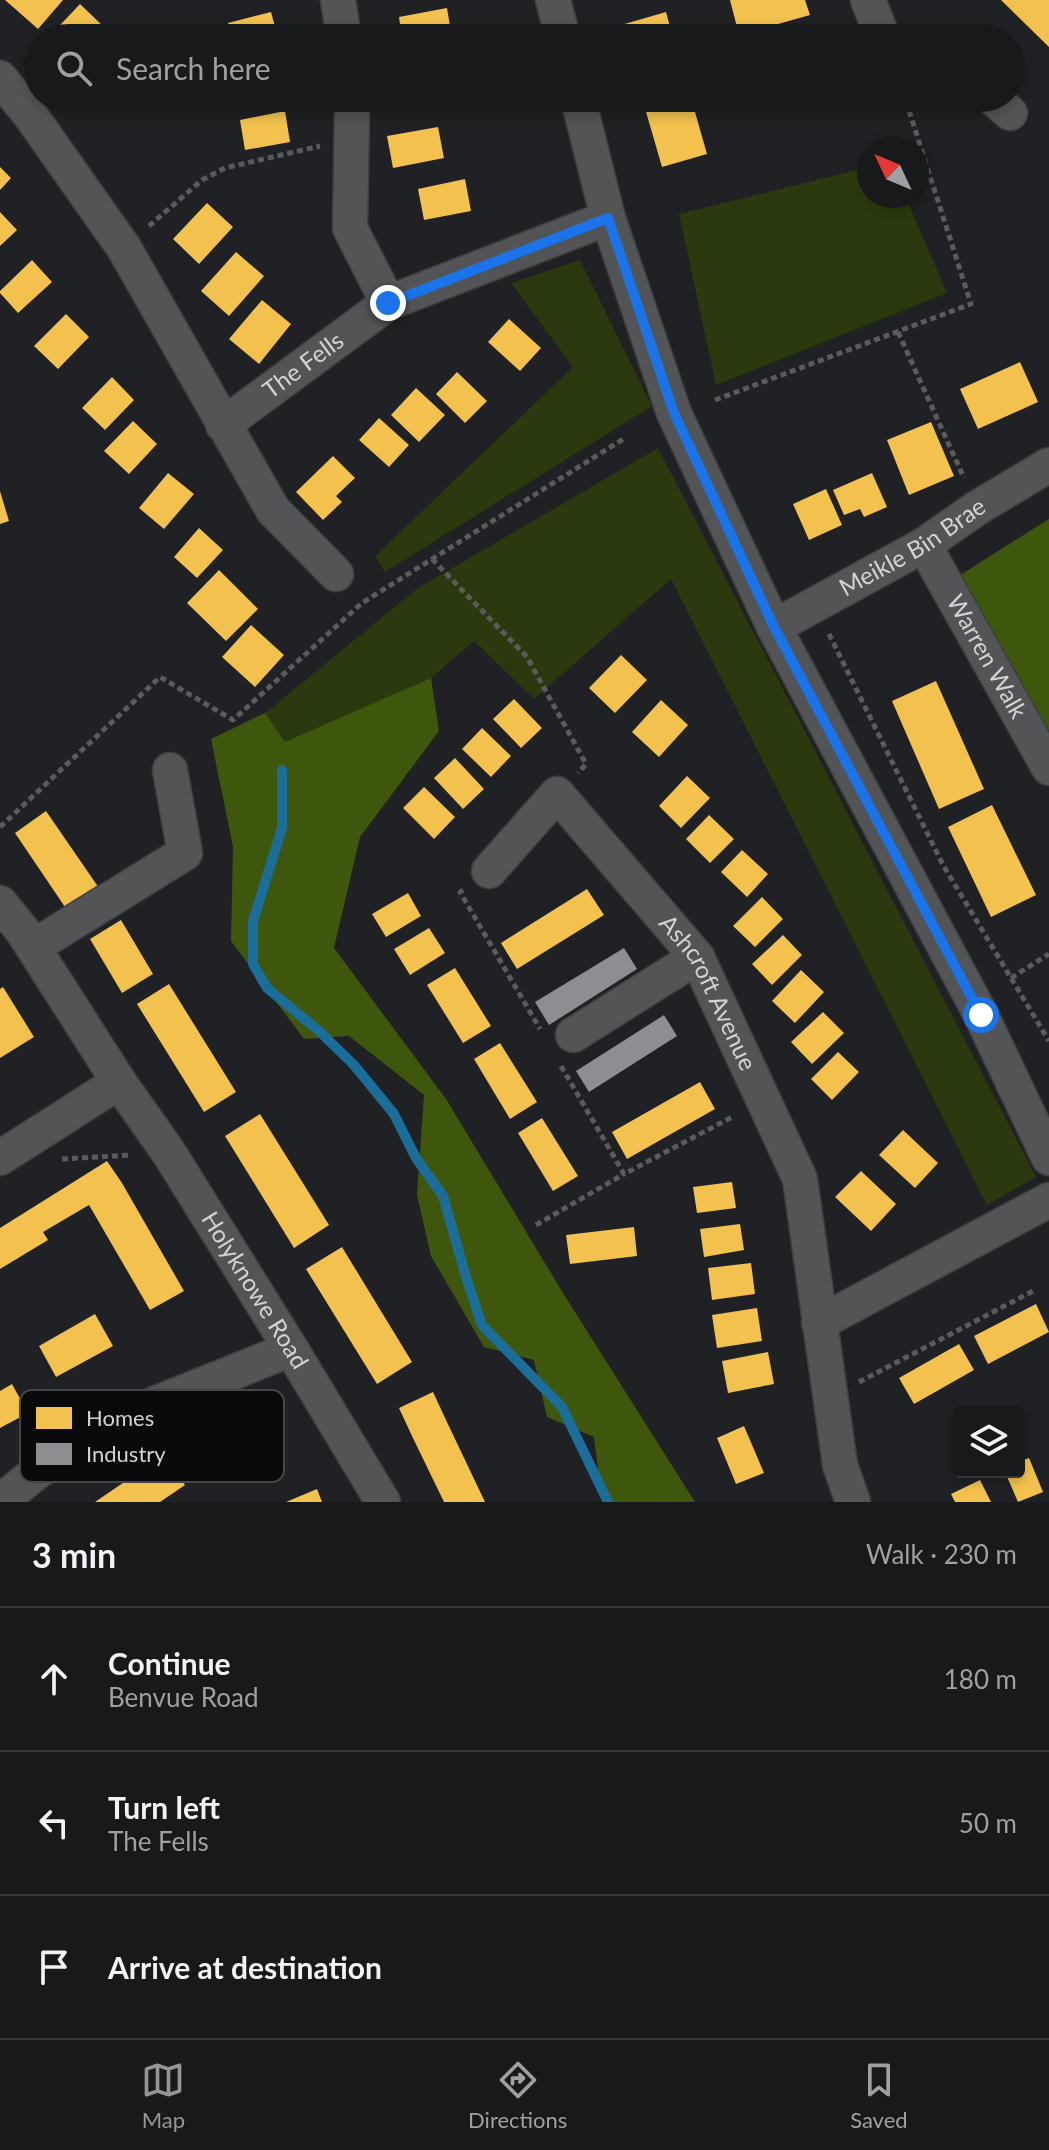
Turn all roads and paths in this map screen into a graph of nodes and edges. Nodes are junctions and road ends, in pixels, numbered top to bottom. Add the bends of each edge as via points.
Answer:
1 (338, 0) edge
2 (553, 0) edge
3 (868, 0) edge
4 (342, 24) edge
5 (559, 24) edge
6 (877, 24) edge
7 (0, 78) edge
8 (24, 107) edge
9 (28, 112) edge
10 (351, 112) edge
11 (582, 112) edge
12 (909, 112) edge
13 (352, 139) junction
14 (608, 218) junction
15 (124, 248) junction
16 (388, 303) junction
17 (898, 332) junction
18 (715, 400) dead end
19 (223, 425) junction
20 (625, 438) dead end
21 (1049, 465) edge
22 (977, 508) junction
23 (924, 545) junction
24 (432, 559) junction
25 (336, 574) dead end
26 (815, 605) junction
27 (774, 627) junction
28 (1049, 768) edge
29 (170, 770) dead end
30 (557, 794) junction
31 (0, 827) edge
32 (489, 871) dead end
33 (0, 903) edge
34 (33, 947) junction
35 (1049, 954) edge
36 (697, 957) junction
37 (1011, 978) junction
38 (573, 1035) dead end
39 (1049, 1041) edge
40 (119, 1082) junction
41 (169, 1153) junction
42 (0, 1158) edge
43 (1049, 1158) edge
44 (61, 1159) dead end
45 (624, 1174) dead end
46 (1049, 1200) edge
47 (536, 1225) dead end
48 (1035, 1290) dead end
49 (819, 1323) junction
50 (291, 1349) junction
51 (189, 1390) edge
52 (830, 1397) junction
53 (24, 1482) edge
54 (0, 1502) edge
55 (383, 1502) edge
56 (853, 1502) edge

1 - 4 street
2 - 5 street
3 - 6 street
7 - 8 street
9 - 15 street
10 - 13 street
11 - 14 street
12 - 17 path via 971,304
13 - 15 path via 225,168 202,180
13 - 16 street via 350,228
14 - 16 street, The Fells
14 - 27 street via 674,413
15 - 19 street
16 - 19 street, The Fells
17 - 18 path
17 - 22 path
19 - 25 street via 273,510
20 - 24 path
21 - 22 street, Meikle Bin Brae
22 - 23 street, Meikle Bin Brae
23 - 26 street, Meikle Bin Brae
23 - 28 street, Warren Walk
24 - 30 path via 527,657 586,764
24 - 31 path via 362,603 233,720 160,677
26 - 27 street, Meikle Bin Brae
26 - 37 path via 943,865
27 - 43 street via 981,1015
29 - 34 street via 185,853
30 - 32 street
30 - 36 street, Ashcroft Avenue
33 - 34 street, Holyknowe Road
34 - 40 street, Holyknowe Road
35 - 37 path
36 - 38 street
36 - 49 street, Ashcroft Avenue via 800,1179
37 - 39 path
40 - 41 street, Holyknowe Road
40 - 42 street
41 - 44 path
41 - 50 street, Holyknowe Road
45 - 47 path
46 - 49 street
48 - 52 path
49 - 52 street, Ashcroft Avenue
50 - 51 street
50 - 55 street, Holyknowe Road
52 - 56 street, Ashcroft Avenue via 840,1465
53 - 54 street

